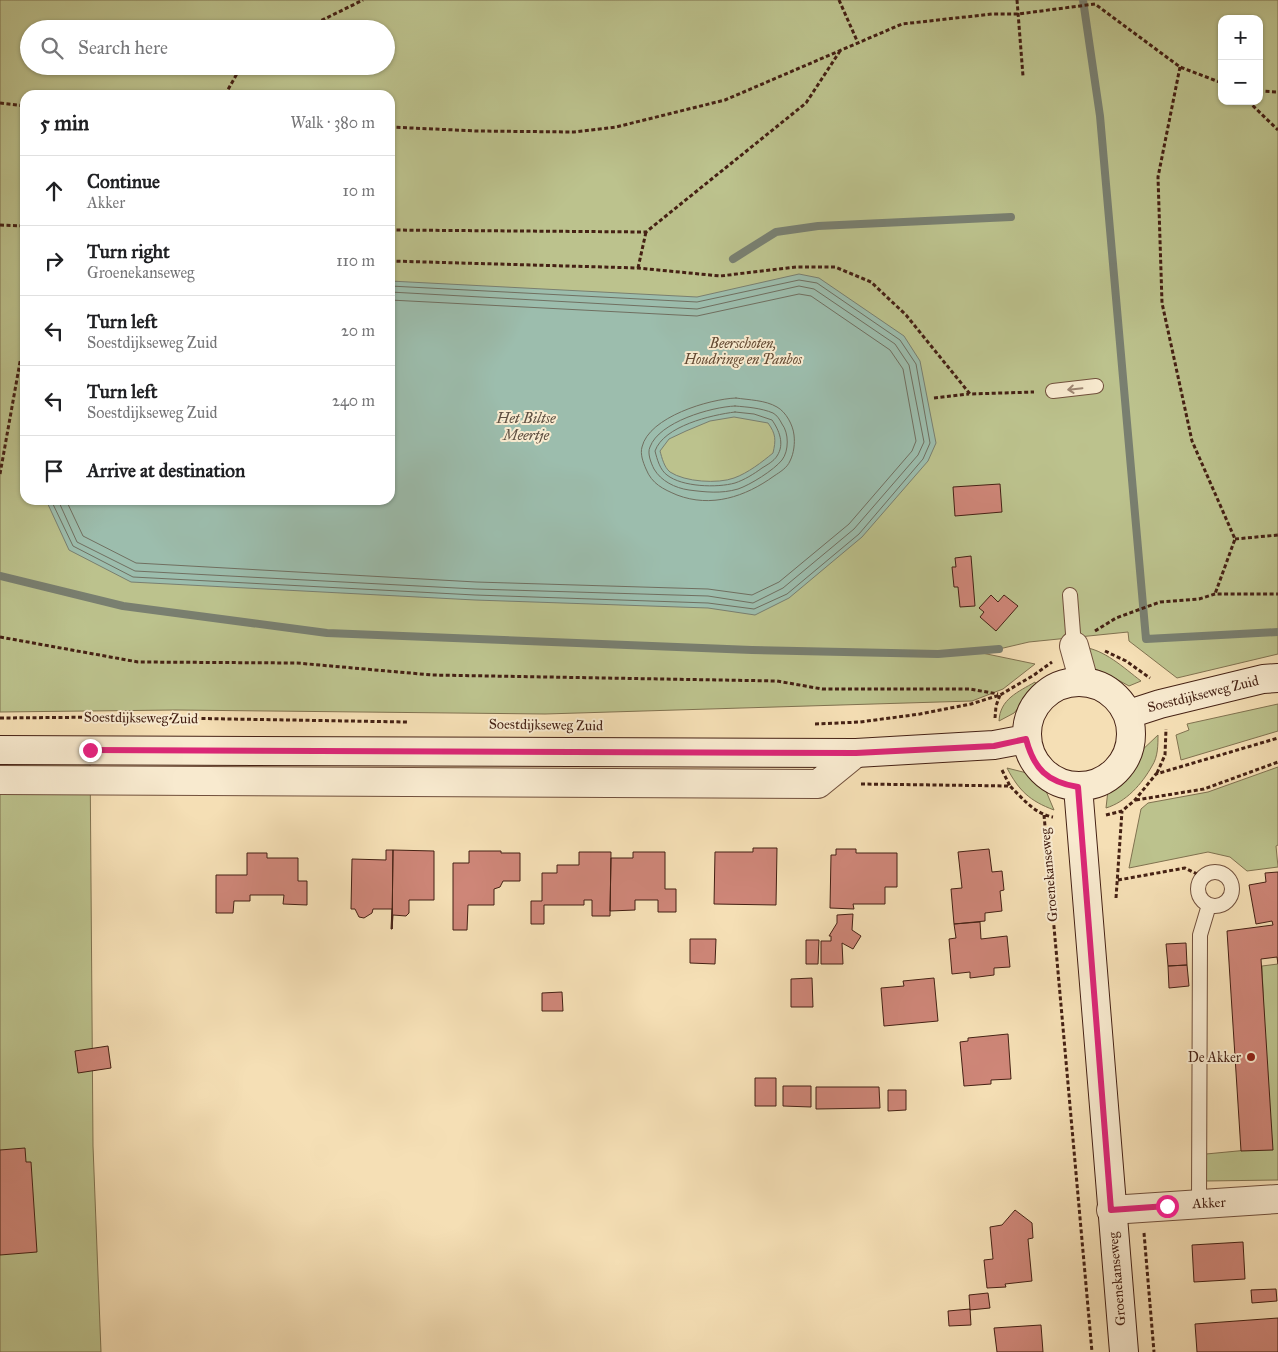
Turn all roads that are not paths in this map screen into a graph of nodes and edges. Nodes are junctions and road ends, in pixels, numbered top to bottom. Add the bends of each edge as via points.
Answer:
1 (1096, 386) dead end
2 (1053, 391) road end
3 (1070, 595) dead end
4 (1074, 646) joint
5 (1278, 678) edge
6 (1084, 682) junction
7 (1129, 714) junction
8 (1026, 739) junction
9 (0, 750) edge
10 (856, 753) junction
11 (0, 780) edge
12 (1078, 787) junction
13 (1209, 905) junction
14 (1278, 1199) edge
15 (1199, 1204) junction
16 (1111, 1210) junction
17 (1124, 1352) edge

1 -> 2 lane
3 - 4 lane
4 - 6 main road
5 - 7 main road, Soestdijkseweg Zuid via 1263,679
6 - 7 main road, Soestdijkseweg Zuid via 1099,685 1112,693
6 - 8 main road, Soestdijkseweg Zuid via 1069,682 1041,696 1032,709
7 - 12 main road, Soestdijkseweg Zuid via 1132,735 1129,751 1121,766 1094,785
8 - 10 main road, Soestdijkseweg Zuid via 994,746
8 - 12 main road via 1030,754 1049,778
9 - 10 main road, Soestdijkseweg Zuid
10 - 11 main road via 818,784
12 - 16 main road, Groenekanseweg
13 - 13 lane via 1224,903 1231,895 1231,884 1219,873 1203,877 1199,882 1198,893
13 - 15 lane via 1200,935
14 - 15 main road, Akker
15 - 16 main road, Akker
16 - 17 main road, Groenekanseweg

